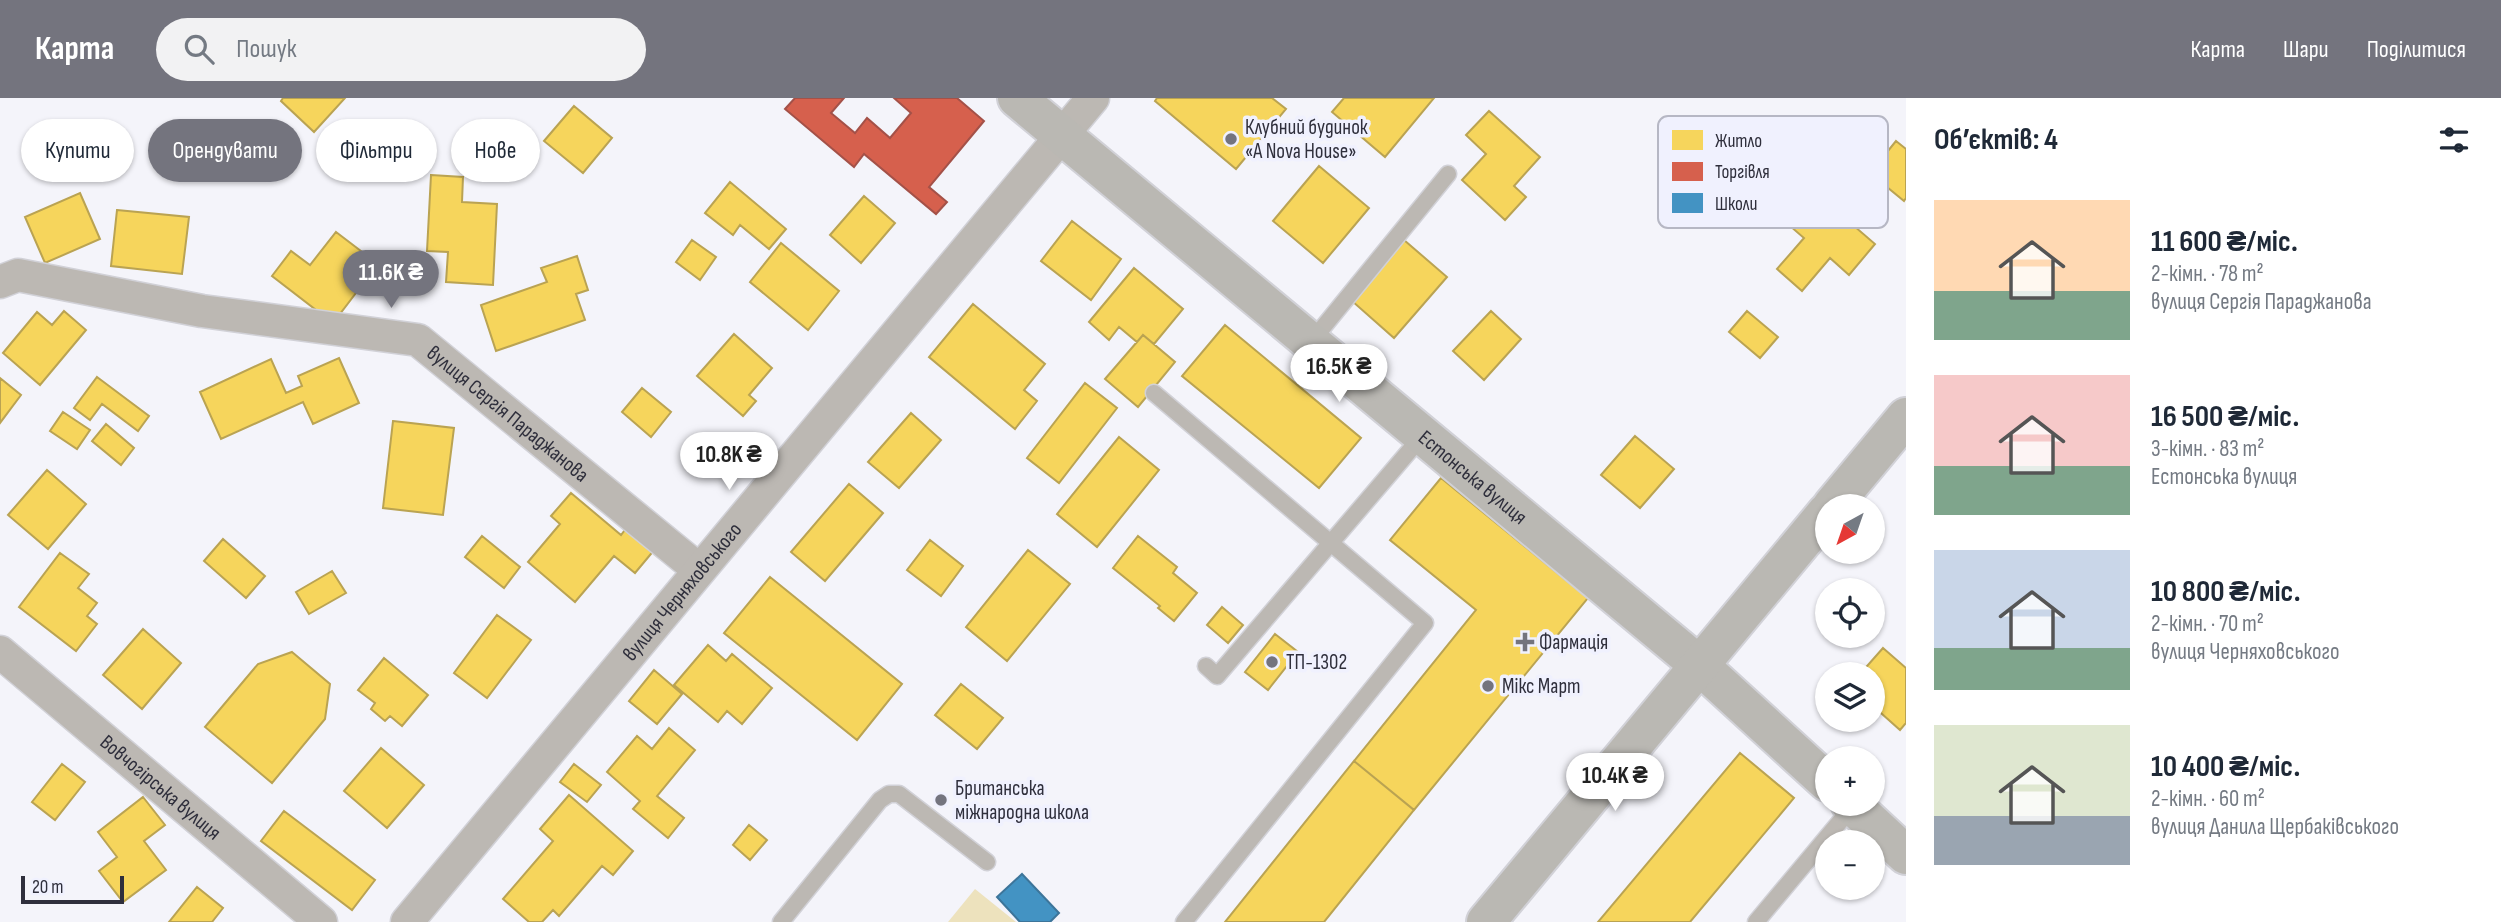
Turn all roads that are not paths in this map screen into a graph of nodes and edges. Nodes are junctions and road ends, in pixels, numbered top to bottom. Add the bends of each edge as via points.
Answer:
1 (1017, 98) edge
2 (1093, 98) edge
3 (1062, 136) junction
4 (1448, 174) dead end
5 (0, 282) edge
6 (1311, 342) junction
7 (1154, 393) dead end
8 (1906, 417) edge
9 (1423, 435) junction
10 (1842, 494) edge
11 (1815, 526) edge
12 (1331, 544) junction
13 (698, 569) junction
14 (0, 652) edge
15 (1699, 665) junction
16 (1206, 666) dead end
17 (1815, 771) edge
18 (1830, 816) edge
19 (1864, 816) edge
20 (1906, 855) edge
21 (987, 862) dead end
22 (321, 922) edge
23 (407, 922) edge
24 (781, 922) edge
25 (1184, 922) edge
26 (1486, 922) edge
27 (1756, 922) edge

1 - 3 street, Естонська вулиця
2 - 3 street, вулиця Черняховського
3 - 6 street, Естонська вулиця
3 - 13 street, вулиця Черняховського
4 - 6 lane
5 - 13 street, вулиця Сергія Параджанова via 18,275 202,311 418,340
6 - 9 street, Естонська вулиця
7 - 12 lane
8 - 10 street
9 - 12 lane
9 - 15 street, Естонська вулиця
11 - 15 street
12 - 16 lane via 1217,676
12 - 25 lane via 1425,623
13 - 23 street, вулиця Черняховського
14 - 22 street, Вовчогірська вулиця
15 - 17 street, Естонська вулиця
15 - 26 street
18 - 27 lane
19 - 20 street, Естонська вулиця
21 - 24 lane via 900,794 889,794

